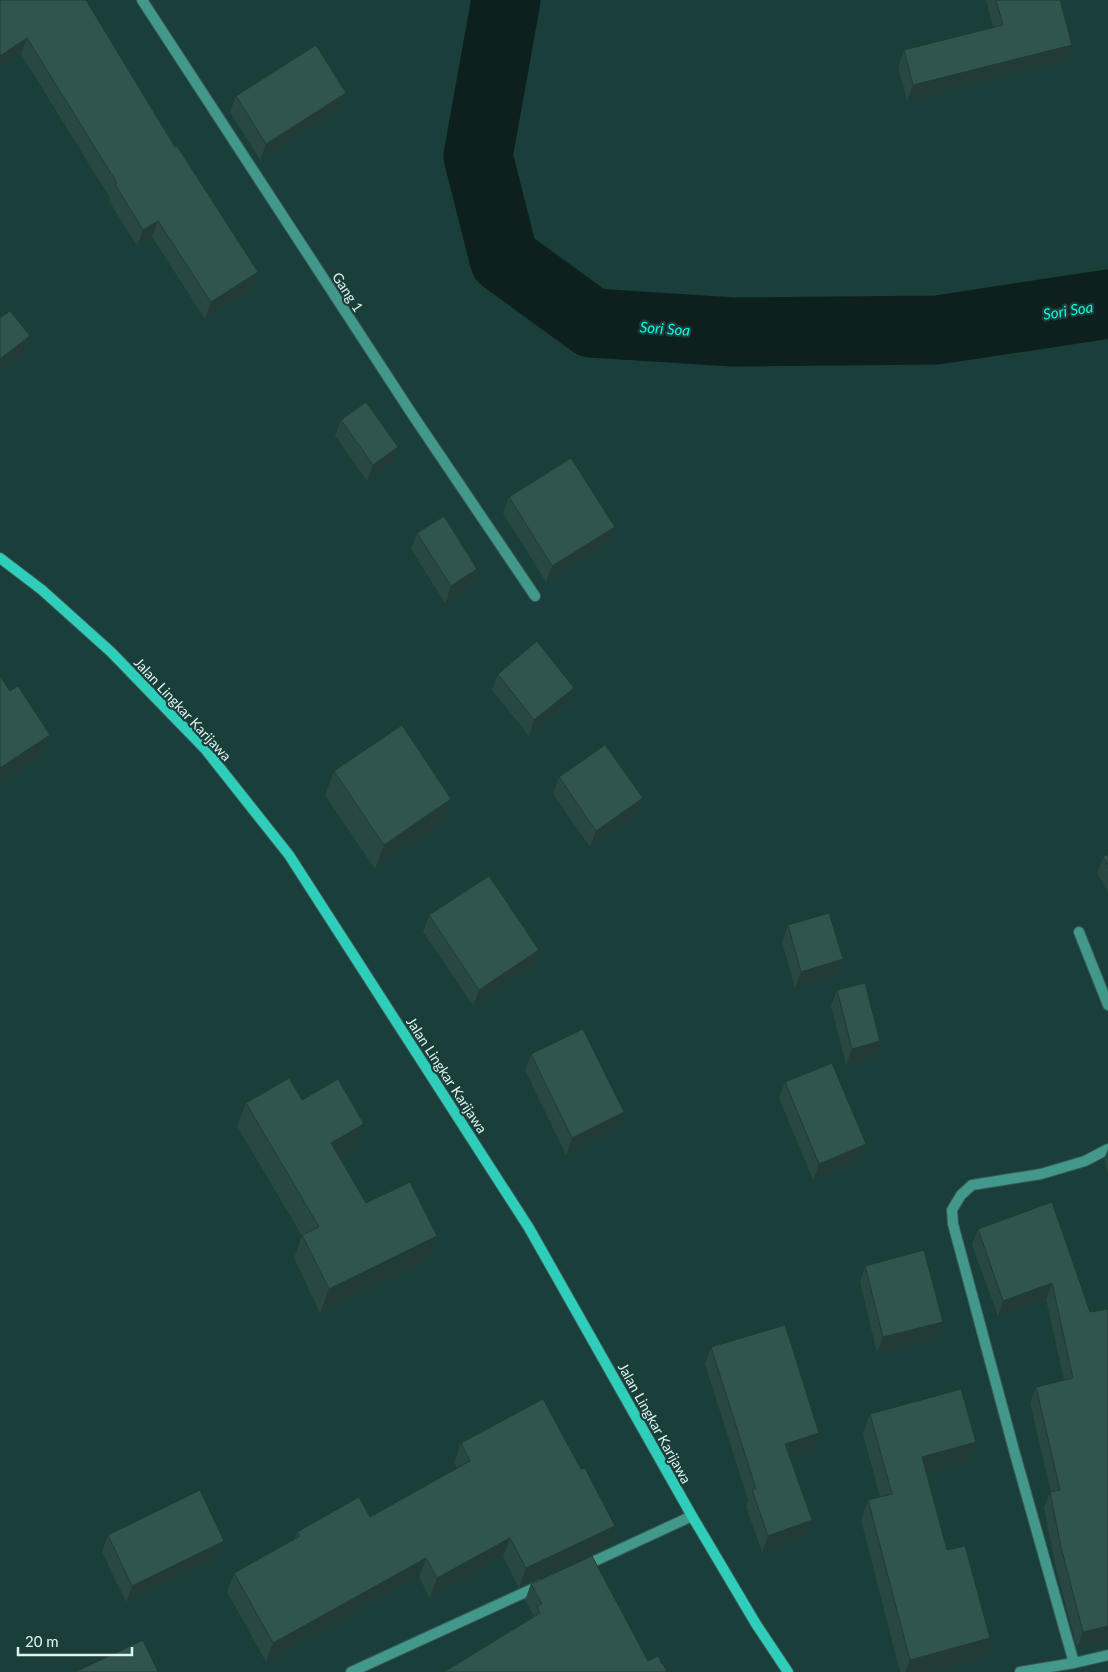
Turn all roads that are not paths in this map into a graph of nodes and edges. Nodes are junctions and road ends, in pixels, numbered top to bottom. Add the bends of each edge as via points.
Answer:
1 (142, 0) edge
2 (0, 558) edge
3 (535, 596) dead end
4 (1079, 932) dead end
5 (1108, 1005) edge
6 (1108, 1149) edge
7 (692, 1516) junction
8 (575, 1570) edge
9 (548, 1582) edge
10 (1108, 1655) edge
11 (1074, 1663) junction
12 (351, 1672) edge
13 (788, 1672) edge
14 (1020, 1672) edge

1 - 3 street, Gang 1
2 - 7 main road, Jalan Lingkar Karijawa via 42,590 111,652 198,742 290,855 529,1228
4 - 5 street
6 - 11 street via 1085,1161 1041,1174 972,1185 952,1210 1012,1445
7 - 8 street
7 - 13 main road, Jalan Lingkar Karijawa
9 - 12 street
10 - 11 street
11 - 14 street

